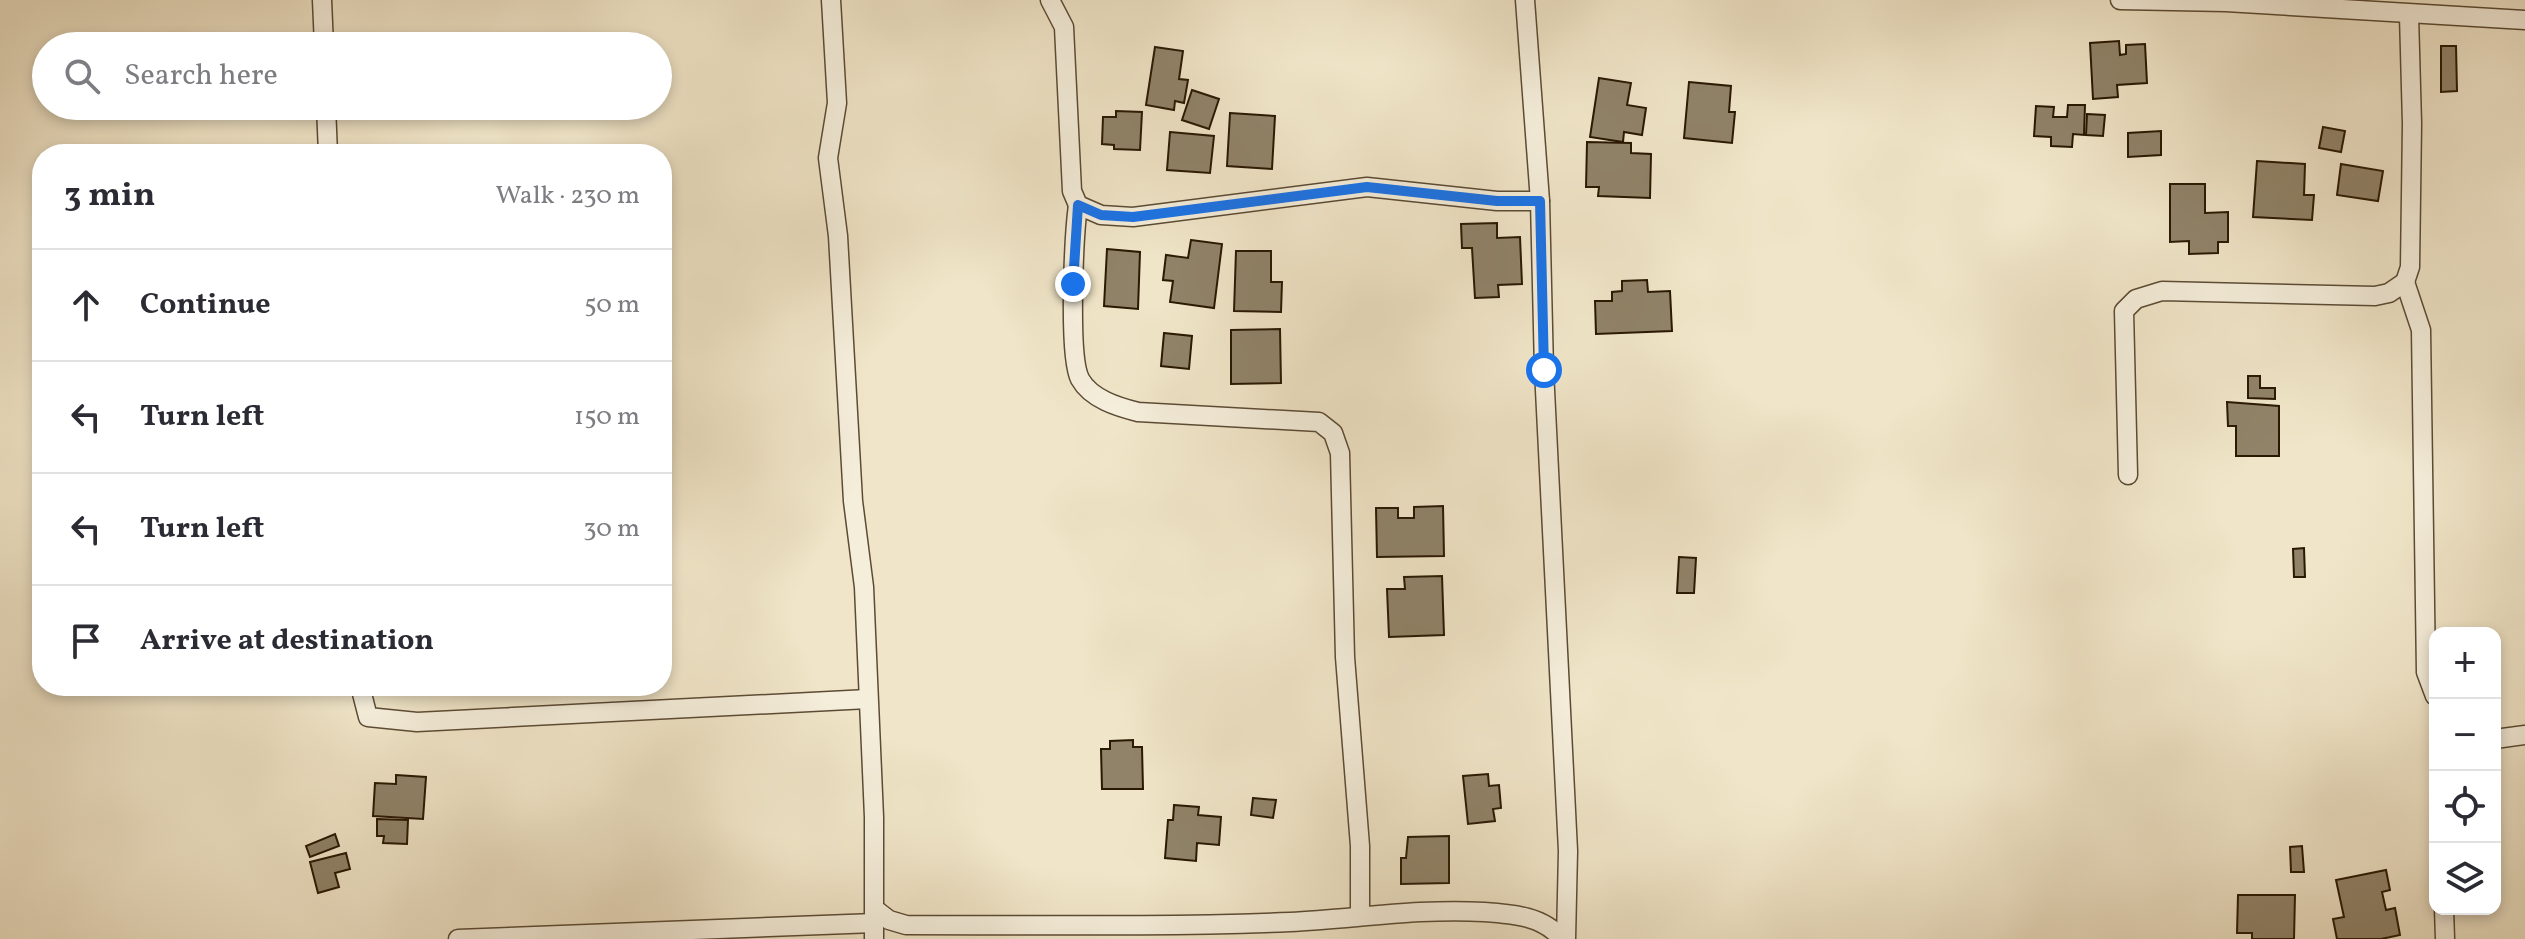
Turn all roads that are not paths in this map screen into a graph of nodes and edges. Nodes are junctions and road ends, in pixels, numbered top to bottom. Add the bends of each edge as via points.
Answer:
1 (322, 0) edge
2 (831, 0) edge
3 (1525, 0) edge
4 (2120, 0) edge
5 (2227, 1) edge
6 (1060, 5) edge
7 (2409, 15) junction
8 (2525, 20) edge
9 (323, 32) edge
10 (327, 120) edge
11 (328, 144) edge
12 (1540, 201) junction
13 (1078, 205) junction
14 (2405, 282) junction
15 (2128, 475) dead end
16 (2429, 680) edge
17 (363, 696) edge
18 (868, 699) junction
19 (2525, 735) edge
20 (2501, 738) edge
21 (1360, 915) junction
22 (2444, 915) edge
23 (875, 924) edge
24 (458, 939) edge
25 (1564, 939) edge
26 (2445, 939) edge

1 - 9 street
2 - 18 street via 837,103 828,158 864,587
3 - 12 street
4 - 5 street
5 - 7 street
6 - 13 street via 1072,191
7 - 8 street
7 - 14 street via 2411,216
10 - 11 street
12 - 13 street via 1367,187 1133,217 1101,215
12 - 25 street via 1568,851
13 - 21 street via 1076,350 1080,378 1096,395 1138,412 1319,422 1333,433 1343,500 1345,657 1360,846
14 - 15 street via 2375,296 2177,291 2136,299 2124,311
14 - 16 street via 2421,330
17 - 18 street via 368,717 417,722
18 - 23 street
19 - 20 street
21 - 23 street via 1292,922
21 - 25 street via 1483,912 1526,917 1552,927
22 - 26 street
23 - 24 street

